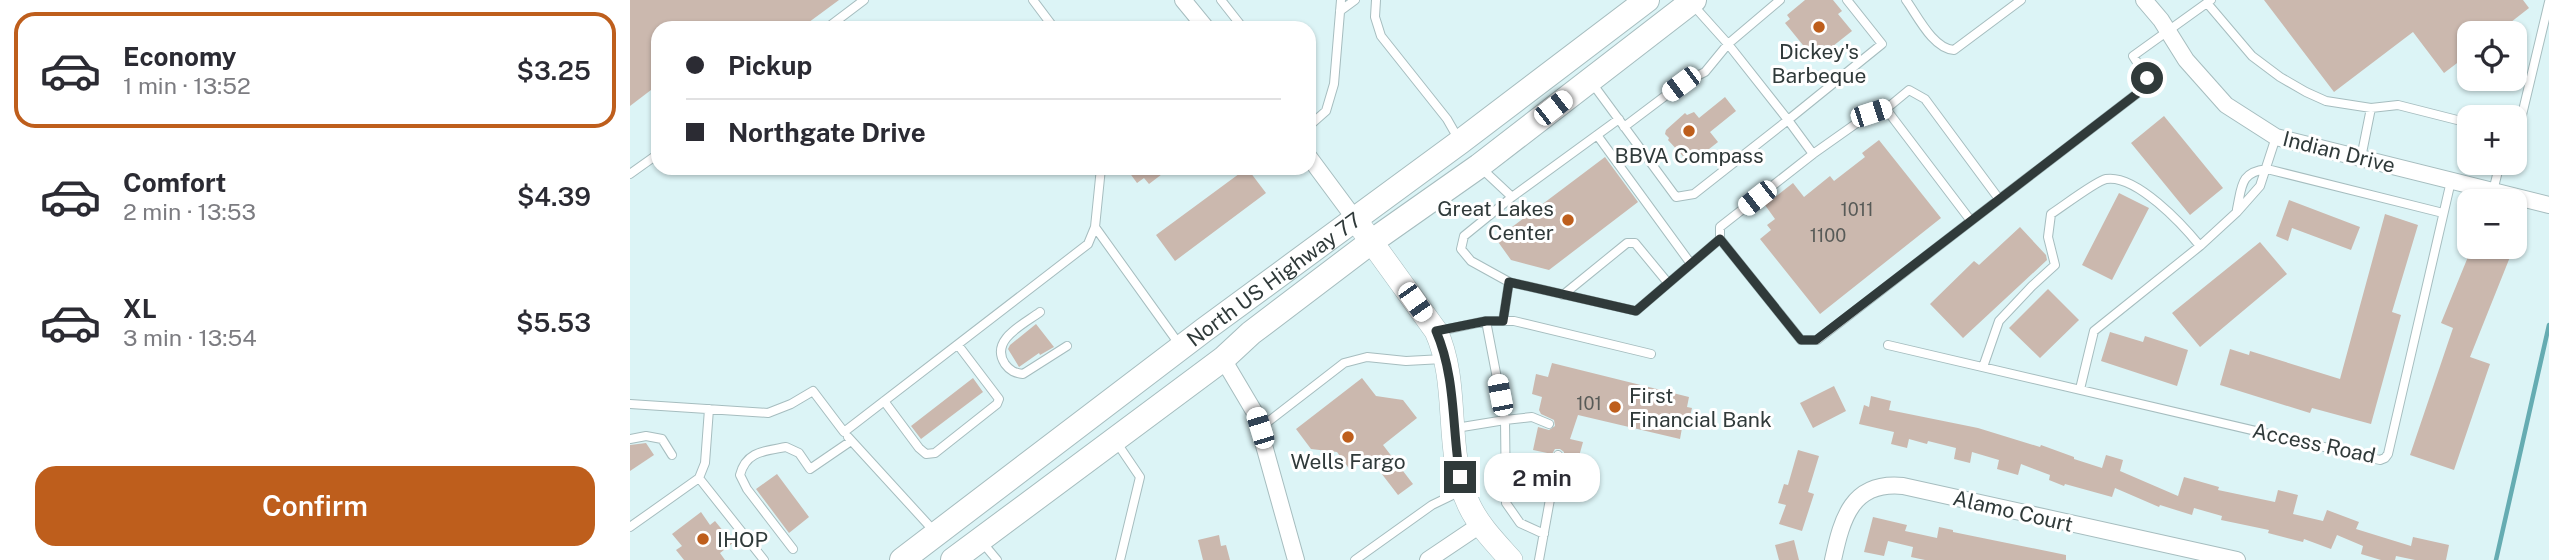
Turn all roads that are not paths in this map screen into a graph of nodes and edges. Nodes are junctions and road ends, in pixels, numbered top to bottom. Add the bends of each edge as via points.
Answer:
1 (864, 0) edge
2 (1033, 0) edge
3 (1183, 0) edge
4 (1221, 0) edge
5 (1341, 0) edge
6 (1355, 0) edge
7 (1376, 0) edge
8 (1647, 0) edge
9 (1780, 0) edge
10 (1847, 0) edge
11 (1906, 0) edge
12 (2021, 0) edge
13 (2144, 0) edge
14 (1693, 1) edge
15 (2209, 2) edge
16 (2549, 2) edge
17 (1340, 11) junction
18 (836, 21) edge
19 (1049, 21) edge
20 (1200, 21) edge
21 (1237, 21) edge
22 (2169, 32) junction
23 (1728, 44) junction
24 (1590, 79) junction
25 (2524, 105) edge
26 (1886, 108) junction
27 (2371, 108) junction
28 (1316, 120) edge
29 (1787, 120) junction
30 (2457, 120) edge
31 (1622, 123) junction
32 (1597, 135) junction
33 (2276, 137) junction
34 (1460, 142) junction
35 (1813, 154) junction
36 (651, 158) edge
37 (2361, 159) junction
38 (1316, 166) edge
39 (1479, 166) junction
40 (2267, 169) junction
41 (630, 174) edge
42 (1100, 175) edge
43 (2451, 181) junction
44 (2485, 189) edge
45 (1512, 197) junction
46 (2527, 199) edge
47 (1999, 200) junction
48 (2549, 205) edge
49 (2237, 212) junction
50 (2443, 213) junction
51 (1355, 219) junction
52 (1971, 221) junction
53 (1095, 227) junction
54 (1720, 239) junction
55 (1371, 242) junction
56 (2200, 246) junction
57 (1691, 264) junction
58 (1509, 282) junction
59 (1668, 284) junction
60 (1563, 295) junction
61 (1040, 312) dead end
62 (1486, 321) junction
63 (1503, 321) junction
64 (1436, 331) junction
65 (958, 345) junction
66 (1888, 345) dead end
67 (1066, 346) dead end
68 (1181, 347) junction
69 (1651, 354) dead end
70 (1223, 359) junction
71 (1446, 359) junction
72 (1983, 367) junction
73 (2080, 389) junction
74 (884, 401) junction
75 (630, 404) edge
76 (709, 409) junction
77 (1099, 410) junction
78 (1505, 420) junction
79 (1549, 424) dead end
80 (1260, 428) junction
81 (1454, 428) junction
82 (844, 432) junction
83 (630, 439) edge
84 (1115, 439) junction
85 (851, 441) junction
86 (672, 455) dead end
87 (1558, 455) dead end
88 (699, 478) junction
89 (1464, 490) junction
90 (1480, 525) junction
91 (630, 527) edge
92 (935, 533) junction
93 (1544, 534) junction
94 (980, 539) junction
95 (793, 549) dead end
96 (764, 560) edge
97 (902, 560) edge
98 (953, 560) edge
99 (997, 560) edge
100 (1121, 560) edge
101 (1296, 560) edge
102 (1356, 560) edge
103 (1428, 560) edge
104 (1511, 560) edge
105 (1539, 560) edge
106 (1833, 560) edge
107 (2238, 560) edge

1 - 18 lane
2 - 19 lane
3 - 20 street
4 - 21 lane
5 - 17 lane
6 - 17 lane
7 - 34 lane via 1381,36
8 - 34 main road, North US Highway 77
9 - 23 lane
10 - 29 lane via 1882,44
11 - 12 lane via 1937,41 1954,50
13 - 22 street, Indian Drive
14 - 23 lane
14 - 24 main road, North US Highway 77
15 - 22 lane
15 - 27 lane via 2252,56 2280,77 2326,100
16 - 25 lane
17 - 28 lane via 1334,84 1326,111
22 - 33 street, Indian Drive via 2186,60 2226,105
22 - 47 lane via 2133,56 2147,78 2143,89
23 - 29 lane
23 - 31 lane via 1705,72
24 - 31 lane
24 - 39 main road, North US Highway 77
26 - 35 lane via 1871,113
26 - 47 lane via 1909,90 1924,99
26 - 52 lane
27 - 30 lane via 2398,105
27 - 37 lane
29 - 31 lane via 1694,194 1676,197
29 - 35 lane
31 - 32 lane
32 - 45 lane
32 - 57 lane
33 - 37 street, Indian Drive
33 - 40 lane
34 - 51 main road, North US Highway 77
35 - 54 lane via 1720,227
36 - 41 lane
37 - 43 street, Indian Drive
38 - 51 street
39 - 45 lane
39 - 55 main road, North US Highway 77
40 - 49 lane via 2260,187
40 - 49 lane via 2248,174
40 - 50 lane
42 - 53 lane
43 - 44 street, Indian Drive
43 - 50 lane, Access Road
45 - 58 lane via 1464,236 1461,249 1471,261
46 - 48 street, Indian Drive
47 - 52 lane
49 - 56 lane
50 - 73 lane, Access Road via 2385,458
51 - 55 street
51 - 68 main road, North US Highway 77
52 - 54 lane via 1816,340 1801,340
53 - 65 lane via 1088,244
53 - 68 lane
54 - 57 lane
55 - 64 street
55 - 70 main road, North US Highway 77
56 - 72 lane via 2167,209 2123,181 2104,179 2051,214 2048,237 2055,265 1999,321
56 - 73 lane via 2094,331
57 - 59 lane
58 - 60 lane
58 - 63 lane
59 - 60 lane via 1636,311
59 - 60 lane via 1635,243 1627,243
61 - 67 lane via 1005,338 1000,346 1006,366 1023,374
62 - 63 lane
62 - 64 lane
62 - 78 lane
63 - 69 lane
64 - 71 street
65 - 74 lane
65 - 74 lane via 999,399 935,453 926,454
66 - 72 lane, Access Road
68 - 77 main road, North US Highway 77
70 - 80 street
70 - 84 main road, North US Highway 77
71 - 80 lane via 1367,358 1344,363
71 - 81 street
72 - 73 lane, Access Road
74 - 82 lane
75 - 76 lane
76 - 82 lane via 768,413 813,391
76 - 88 lane via 705,463
77 - 84 main road
77 - 92 main road, North US Highway 77
78 - 79 lane via 1532,417
78 - 81 lane
78 - 93 lane via 1506,503 1520,523
80 - 101 street
81 - 89 street
82 - 85 lane
83 - 86 lane via 662,439
84 - 94 main road, North US Highway 77
84 - 100 lane via 1140,477
85 - 92 lane
85 - 95 lane via 810,469 799,453 786,447 750,456 743,463 740,475 747,489
87 - 93 lane
88 - 91 lane
88 - 96 lane
89 - 90 street
89 - 102 lane via 1432,505
90 - 103 street
90 - 104 street
92 - 97 main road, North US Highway 77
93 - 105 lane
94 - 98 main road, North US Highway 77
94 - 99 lane
106 - 107 street, Alamo Court via 1846,512 1864,493 1888,484

